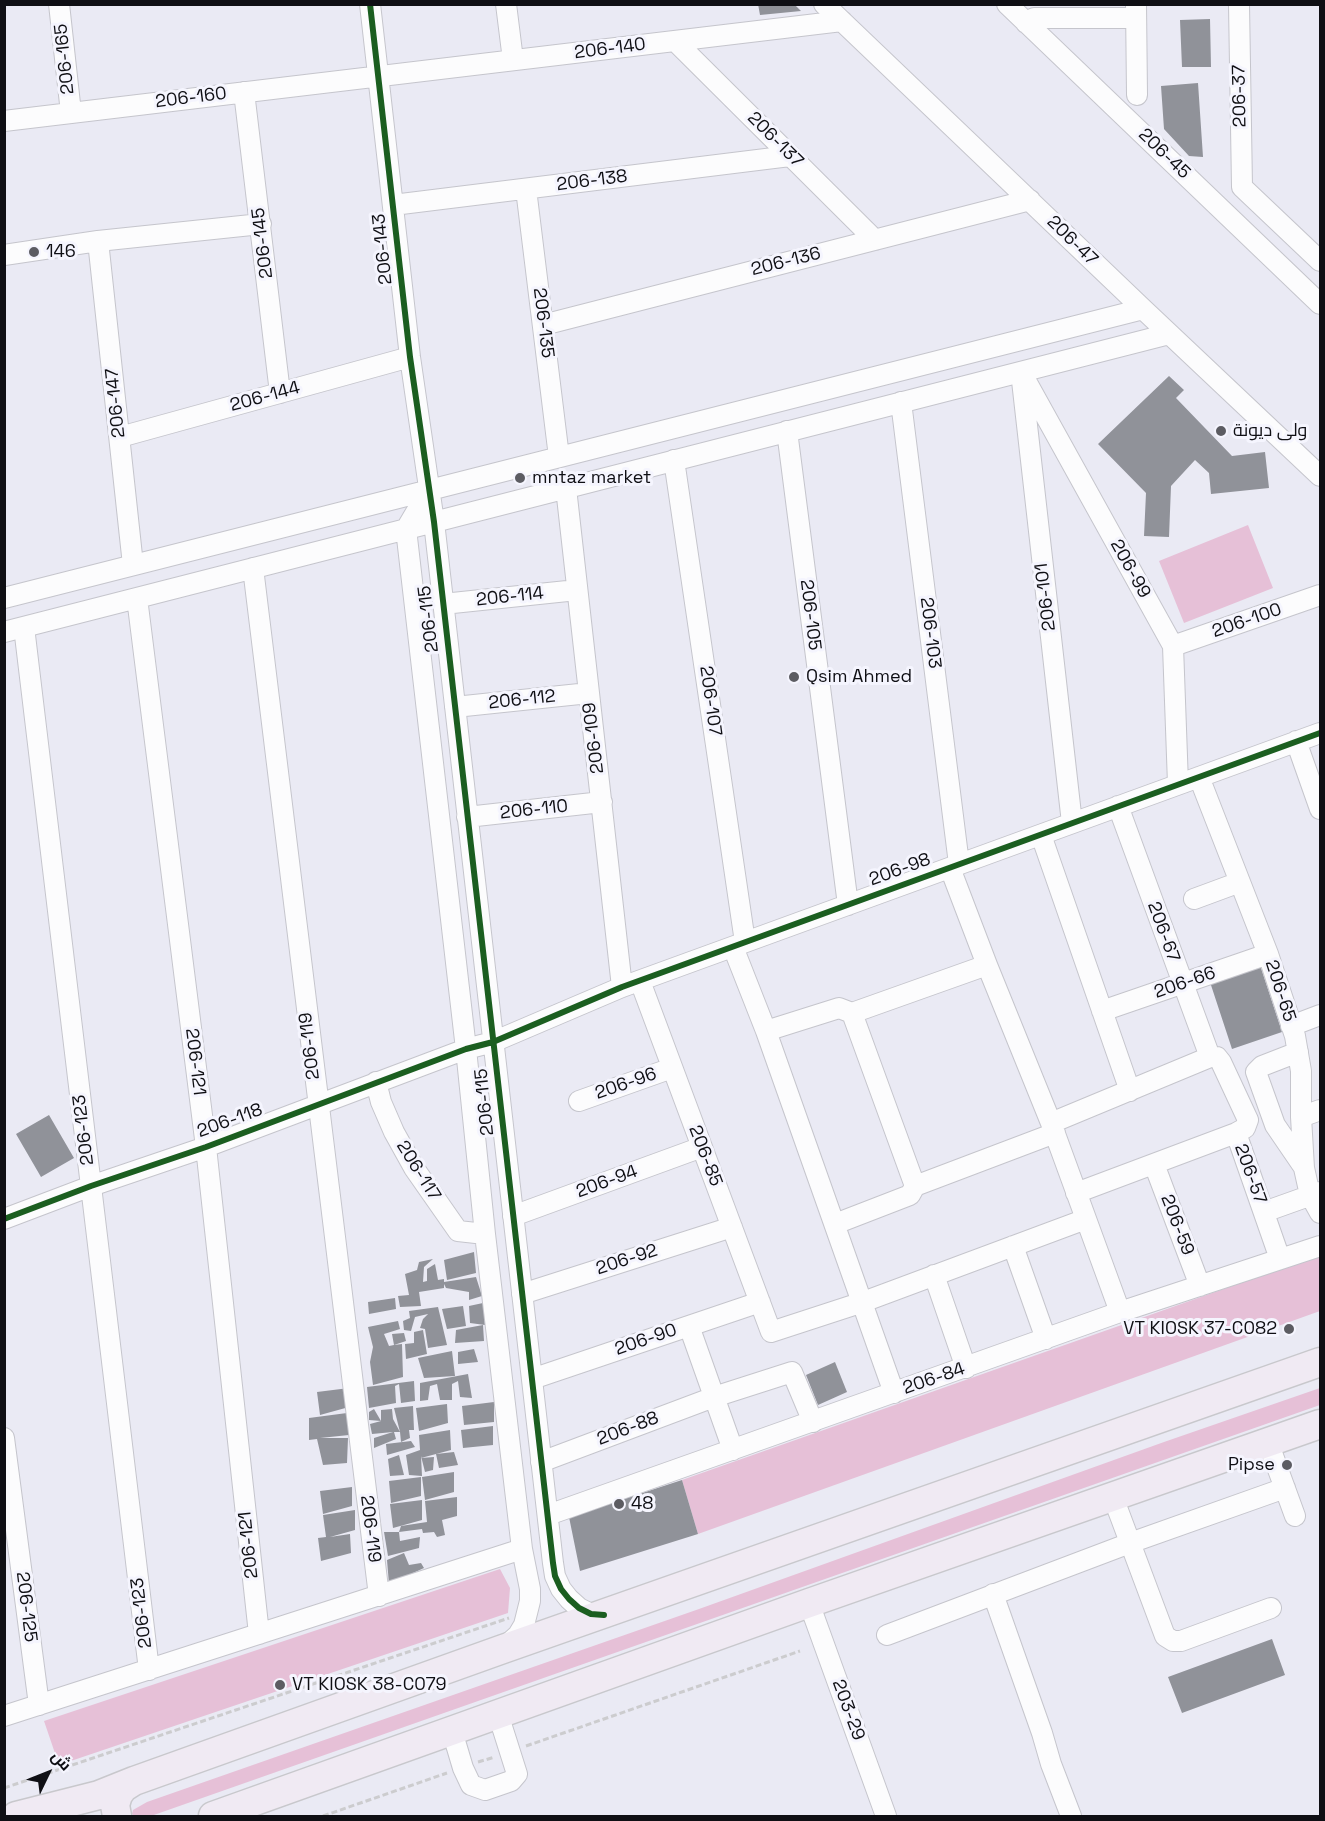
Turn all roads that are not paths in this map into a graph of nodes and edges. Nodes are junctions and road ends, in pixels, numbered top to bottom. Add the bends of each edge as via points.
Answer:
1 (59, 4) edge
2 (370, 4) edge
3 (506, 4) edge
4 (825, 4) edge
5 (1007, 4) edge
6 (1239, 4) edge
7 (1136, 11) edge
8 (1032, 15) edge
9 (842, 21) junction
10 (675, 41) junction
11 (513, 60) junction
12 (378, 76) junction
13 (244, 92) junction
14 (1137, 95) dead end
15 (71, 113) junction
16 (4, 121) edge
17 (790, 156) junction
18 (526, 189) junction
19 (1030, 200) junction
20 (393, 205) junction
21 (261, 224) junction
22 (874, 240) junction
23 (98, 241) junction
24 (4, 255) edge
25 (1320, 261) edge
26 (1320, 304) edge
27 (1143, 309) junction
28 (543, 325) junction
29 (1169, 334) junction
30 (410, 357) junction
31 (1021, 372) junction
32 (280, 393) junction
33 (901, 402) junction
34 (787, 431) junction
35 (120, 437) junction
36 (559, 457) junction
37 (674, 460) junction
38 (1320, 476) edge
39 (566, 488) junction
40 (429, 490) junction
41 (434, 522) junction
42 (406, 529) junction
43 (133, 565) junction
44 (253, 568) junction
45 (577, 590) junction
46 (5, 592) edge
47 (1320, 595) edge
48 (137, 598) junction
49 (443, 604) junction
50 (24, 627) junction
51 (4, 632) edge
52 (1173, 646) junction
53 (589, 693) junction
54 (455, 707) junction
55 (1320, 733) edge
56 (1296, 741) junction
57 (1199, 777) junction
58 (1178, 784) junction
59 (602, 802) junction
60 (1118, 806) junction
61 (1320, 810) edge
62 (467, 817) junction
63 (1072, 823) junction
64 (1041, 835) junction
65 (955, 866) junction
66 (1240, 882) junction
67 (1194, 899) dead end
68 (848, 905) junction
69 (739, 945) junction
70 (1268, 954) junction
71 (987, 965) junction
72 (631, 984) junction
73 (1182, 984) junction
74 (1102, 1011) junction
75 (852, 1013) junction
76 (1320, 1015) edge
77 (1291, 1026) junction
78 (766, 1031) junction
79 (493, 1042) junction
80 (466, 1049) junction
81 (1298, 1052) junction
82 (1216, 1060) junction
83 (672, 1068) junction
84 (376, 1082) junction
85 (1130, 1091) junction
86 (579, 1101) dead end
87 (318, 1105) junction
88 (1320, 1110) edge
89 (1301, 1117) junction
90 (1053, 1128) junction
91 (1236, 1133) junction
92 (206, 1147) junction
93 (702, 1147) junction
94 (1154, 1164) junction
95 (1304, 1168) junction
96 (91, 1186) junction
97 (915, 1186) junction
98 (1076, 1193) junction
99 (1315, 1194) edge
100 (1264, 1212) junction
101 (1320, 1213) edge
102 (513, 1216) junction
103 (4, 1219) edge
104 (1086, 1219) junction
105 (835, 1224) junction
106 (732, 1227) junction
107 (485, 1234) junction
108 (1013, 1246) junction
109 (1320, 1246) edge
110 (1280, 1259) junction
111 (934, 1275) junction
112 (1200, 1286) junction
113 (522, 1294) junction
114 (760, 1302) junction
115 (863, 1302) junction
116 (1120, 1312) junction
117 (689, 1326) junction
118 (1046, 1339) junction
119 (1320, 1362) edge
120 (966, 1368) junction
121 (532, 1379) junction
122 (894, 1393) junction
123 (714, 1397) junction
124 (813, 1422) junction
125 (1320, 1424) edge
126 (4, 1438) edge
127 (1268, 1442) junction
128 (733, 1450) junction
129 (541, 1462) junction
130 (1285, 1488) junction
131 (1113, 1497) junction
132 (548, 1515) junction
133 (1295, 1516) dead end
134 (1130, 1543) junction
135 (522, 1549) junction
136 (555, 1576) junction
137 (529, 1583) junction
138 (993, 1594) junction
139 (379, 1596) junction
140 (809, 1603) junction
141 (1271, 1608) dead end
142 (604, 1615) junction
143 (259, 1634) junction
144 (886, 1635) dead end
145 (503, 1649) junction
146 (149, 1670) junction
147 (39, 1705) junction
148 (498, 1714) junction
149 (4, 1716) edge
150 (452, 1731) junction
151 (134, 1781) junction
152 (99, 1795) junction
153 (16, 1816) edge
154 (53, 1816) edge
155 (117, 1816) edge
156 (213, 1816) edge
157 (886, 1816) edge
158 (1071, 1816) edge

1 - 15 street, 206-165
2 - 12 street, 206-143
3 - 11 street
4 - 9 street, 206-47
5 - 8 street, 206-45
6 - 25 street, 206-37 via 1242,187
7 - 8 street
7 - 14 street
8 - 26 street, 206-45
9 - 10 street, 206-140
9 - 19 street, 206-47
10 - 11 street, 206-140
10 - 17 street, 206-137
11 - 12 street, 206-140
12 - 13 street, 206-160
12 - 20 street, 206-143
13 - 15 street, 206-160
13 - 21 street, 206-145
15 - 16 street, 206-160
17 - 18 street, 206-138
17 - 22 street, 206-137
18 - 20 street, 206-138
18 - 28 street, 206-135
19 - 22 street, 206-136
19 - 27 street, 206-47
20 - 30 street, 206-143
21 - 23 street
21 - 32 street, 206-145
22 - 28 street, 206-136
23 - 24 street
23 - 35 street, 206-147
27 - 29 street, 206-47
27 - 36 street
28 - 36 street, 206-135
29 - 31 street
29 - 38 street, 206-47
30 - 32 street, 206-144
30 - 40 street, 206-143
31 - 33 street
31 - 52 street, 206-99
31 - 63 street, 206-101
32 - 35 street, 206-144
33 - 34 street
33 - 65 street, 206-103
34 - 37 street
34 - 68 street, 206-105
35 - 43 street, 206-147
36 - 40 street
37 - 39 street
37 - 69 street, 206-107
39 - 41 street
39 - 45 street, 206-109
40 - 41 street, 206-115
40 - 42 street
40 - 43 street
41 - 42 street
41 - 49 street, 206-115
42 - 44 street
42 - 80 street, 206-115
43 - 46 street
44 - 48 street
44 - 87 street, 206-119
45 - 49 street, 206-114
45 - 53 street, 206-109
47 - 52 street, 206-100
48 - 50 street
48 - 92 street, 206-121
49 - 54 street, 206-115
50 - 51 street
50 - 96 street, 206-123
52 - 58 street, 206-99
53 - 54 street, 206-112
53 - 59 street, 206-109
54 - 62 street, 206-115
55 - 56 street, 206-98
56 - 57 street, 206-98
56 - 61 street
57 - 58 street, 206-98
57 - 66 street, 206-65
58 - 60 street, 206-98
59 - 62 street, 206-110
59 - 72 street, 206-109
60 - 63 street, 206-98
60 - 73 street, 206-67
62 - 79 street, 206-115
63 - 64 street, 206-98
64 - 65 street, 206-98
64 - 74 street
65 - 68 street, 206-98
65 - 71 street, 206-103
66 - 67 street
66 - 70 street, 206-65
68 - 69 street, 206-98
69 - 72 street, 206-98
69 - 78 street, 206-107
70 - 73 street, 206-66
70 - 77 street, 206-65
71 - 75 street
71 - 90 street, 206-103
72 - 79 street, 206-98
72 - 83 street, 206-85
73 - 74 street, 206-66
73 - 82 street, 206-67
74 - 85 street
75 - 78 street via 839,1008
75 - 97 street
76 - 77 street
77 - 81 street, 206-65
78 - 105 street, 206-107
79 - 80 street, 206-98
79 - 102 street, 206-115
80 - 84 street, 206-118
80 - 107 street, 206-115
81 - 89 street, 206-65
81 - 95 street via 1256,1072 1275,1125
82 - 85 street
82 - 91 street, 206-57 via 1248,1120 1245,1128
83 - 86 street, 206-96
83 - 93 street, 206-85
84 - 87 street, 206-118
84 - 107 street, 206-117 via 394,1132 458,1231
85 - 90 street
87 - 92 street, 206-118
87 - 139 street, 206-119
88 - 89 street
89 - 95 street, 206-65
90 - 97 street
90 - 98 street, 206-103
91 - 94 street
91 - 100 street, 206-57
92 - 96 street, 206-118
92 - 143 street, 206-121
93 - 102 street, 206-94
93 - 106 street, 206-85
94 - 98 street
94 - 112 street, 206-59
95 - 99 street, 206-65
96 - 103 street, 206-118
96 - 146 street, 206-123
97 - 105 street via 910,1195
98 - 104 street, 206-103
99 - 100 street
99 - 101 street, 206-65
100 - 110 street, 206-57
102 - 113 street, 206-115
104 - 108 street
104 - 116 street, 206-103
105 - 115 street, 206-107
106 - 113 street, 206-92
106 - 114 street, 206-85
107 - 135 street, 206-115
108 - 111 street
108 - 118 street
109 - 110 street, 206-84
110 - 112 street, 206-84
111 - 115 street
111 - 120 street
112 - 116 street, 206-84
113 - 121 street, 206-115
114 - 115 street, 206-85 via 771,1332
114 - 117 street, 206-90
115 - 122 street, 206-107
116 - 118 street, 206-84
117 - 121 street, 206-90
117 - 123 street
118 - 120 street, 206-84
119 - 142 highway
120 - 122 street, 206-84
121 - 129 street, 206-115
122 - 124 street, 206-84
123 - 124 street, 206-88 via 792,1372
123 - 128 street
123 - 129 street, 206-88
124 - 128 street, 206-84
125 - 127 highway
126 - 147 street, 206-125
127 - 130 street
127 - 131 highway
128 - 132 street, 206-84
129 - 132 street, 206-115
130 - 133 street
130 - 134 street
131 - 134 street
131 - 140 highway
132 - 136 street, 206-115
134 - 138 street
134 - 141 street via 1164,1636 1173,1641
135 - 137 street, 206-115
135 - 139 street
136 - 137 street
136 - 142 street, 206-115 via 579,1608
137 - 145 street, 206-115 via 530,1601 524,1625
138 - 144 street
138 - 158 street
139 - 143 street
140 - 148 highway
140 - 157 street, 203-29
142 - 145 highway
143 - 146 street
145 - 151 highway
146 - 147 street
147 - 149 street
148 - 150 highway
148 - 150 street via 517,1774 511,1781 485,1790 471,1785
150 - 156 highway
151 - 152 highway
151 - 155 highway via 118,1795
152 - 153 highway
152 - 154 highway

